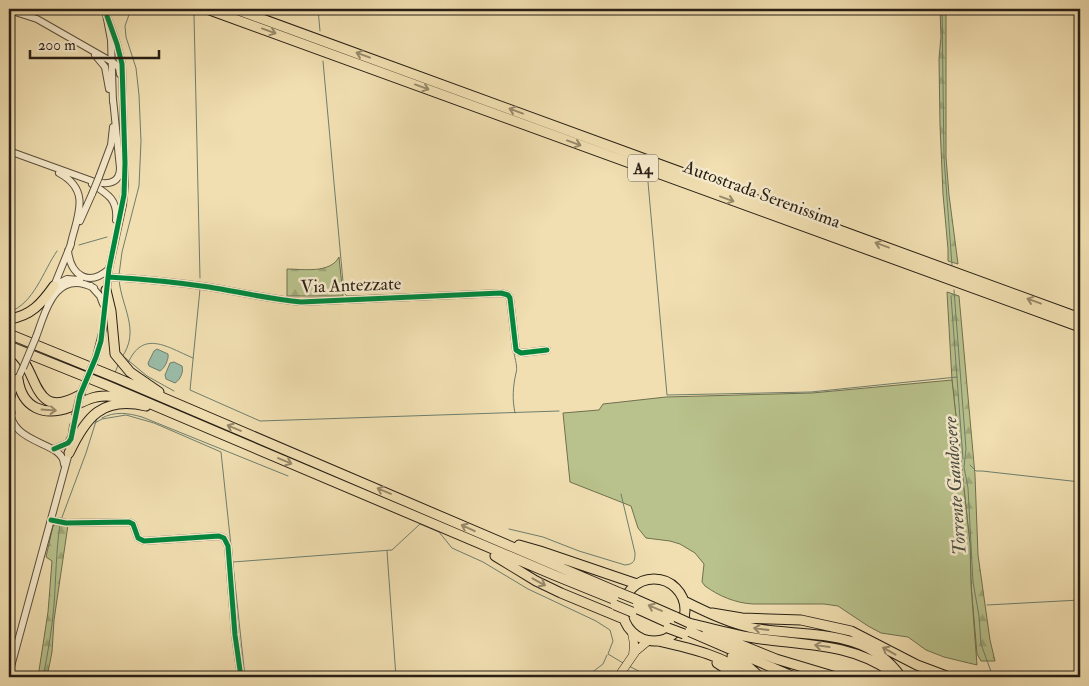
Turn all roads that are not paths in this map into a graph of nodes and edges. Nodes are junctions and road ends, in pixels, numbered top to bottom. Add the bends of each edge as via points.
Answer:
1 (105, 9) edge
2 (207, 9) edge
3 (235, 9) edge
4 (9, 10) edge
5 (107, 16) junction
6 (111, 46) junction
7 (91, 51) junction
8 (111, 61) junction
9 (115, 69) junction
10 (122, 80) junction
11 (113, 98) junction
12 (113, 124) junction
13 (9, 153) edge
14 (74, 175) junction
15 (69, 248) junction
16 (114, 249) junction
17 (109, 268) junction
18 (111, 277) junction
19 (54, 286) junction
20 (94, 288) junction
21 (106, 290) junction
22 (47, 308) junction
23 (104, 315) junction
24 (1080, 318) edge
25 (9, 319) edge
26 (1080, 327) edge
27 (9, 334) edge
28 (9, 347) edge
29 (547, 350) dead end
30 (18, 379) junction
31 (107, 391) junction
32 (80, 395) junction
33 (176, 403) junction
34 (10, 410) edge
35 (166, 410) junction
36 (73, 426) junction
37 (54, 449) junction
38 (69, 453) junction
39 (64, 470) junction
40 (54, 521) junction
41 (435, 524) junction
42 (492, 539) junction
43 (637, 584) junction
44 (618, 600) junction
45 (684, 600) junction
46 (712, 613) junction
47 (624, 619) junction
48 (686, 629) junction
49 (632, 633) junction
50 (648, 641) junction
51 (658, 641) junction
52 (700, 653) junction
53 (633, 655) junction
54 (9, 674) edge
55 (241, 677) edge
56 (618, 677) edge
57 (739, 677) edge
58 (750, 677) edge
59 (760, 677) edge
60 (794, 677) edge
61 (836, 677) edge
62 (900, 677) edge
63 (949, 677) edge

1 - 5 street
2 -> 26 highway, Autostrada Serenissima / A4
24 -> 3 highway, Autostrada Serenissima / A4
4 - 7 street via 37,19
5 - 6 street
5 - 10 street via 120,54
6 - 7 street via 105,53
6 - 8 street
7 - 8 street
7 - 12 street via 107,72
8 - 9 street
9 - 10 street
9 - 11 street
10 - 16 street via 125,184
11 - 12 street
11 - 14 street via 119,176 104,184
12 - 15 street, bridge via 111,145
13 - 14 street
13 - 15 street via 58,173 75,186 80,207
14 - 16 street via 102,190 114,202 117,214
15 - 17 street via 72,268 81,276 94,277
15 - 19 street
16 - 17 street
17 - 18 street
18 - 21 street
18 - 29 street, Via Antezzate via 155,280 301,302 501,293 510,298 516,350 521,353
19 - 20 street via 62,280 72,279 84,281
19 - 22 street
19 - 25 highway via 32,311
20 - 22 street via 75,283 63,287 54,294
20 - 23 street via 103,302
21 - 23 street
21 - 33 highway via 114,349 120,362
22 - 30 street, bridge
23 - 32 street, bridge via 101,341
27 - 33 highway
28 - 31 highway
28 - 32 highway via 24,360 43,397 59,402
30 -> 31 highway via 27,401 46,411 69,408
30 - 34 street
31 - 35 highway
32 - 36 street, bridge
42 -> 33 highway
34 - 37 street via 21,432
35 - 38 highway via 128,403 100,411 85,423
35 -> 41 highway
36 - 37 street via 68,443
36 - 38 street
37 - 39 street via 62,455
38 - 39 street
39 - 40 street
40 - 54 street
40 - 55 street via 129,522 133,524 138,538 144,541 224,538 228,546
41 - 44 highway
41 -> 47 highway via 536,581
42 - 43 highway via 540,551
42 - 44 highway
43 - 45 highway via 653,579 668,582
43 - 47 highway via 626,596 622,608
44 - 48 highway
45 - 46 highway
45 - 51 highway via 685,616 678,630
62 -> 46 highway via 890,664 857,644 830,636 748,627
63 -> 46 highway via 917,665 851,631 801,620 742,618
47 - 49 highway
48 - 59 highway via 735,657
48 - 60 highway
48 - 61 highway
62 -> 48 highway via 841,649
49 - 50 highway
49 - 53 main road
50 - 51 highway
50 - 53 main road
51 - 52 highway
52 - 57 highway
52 - 58 highway via 734,666
53 - 56 main road

